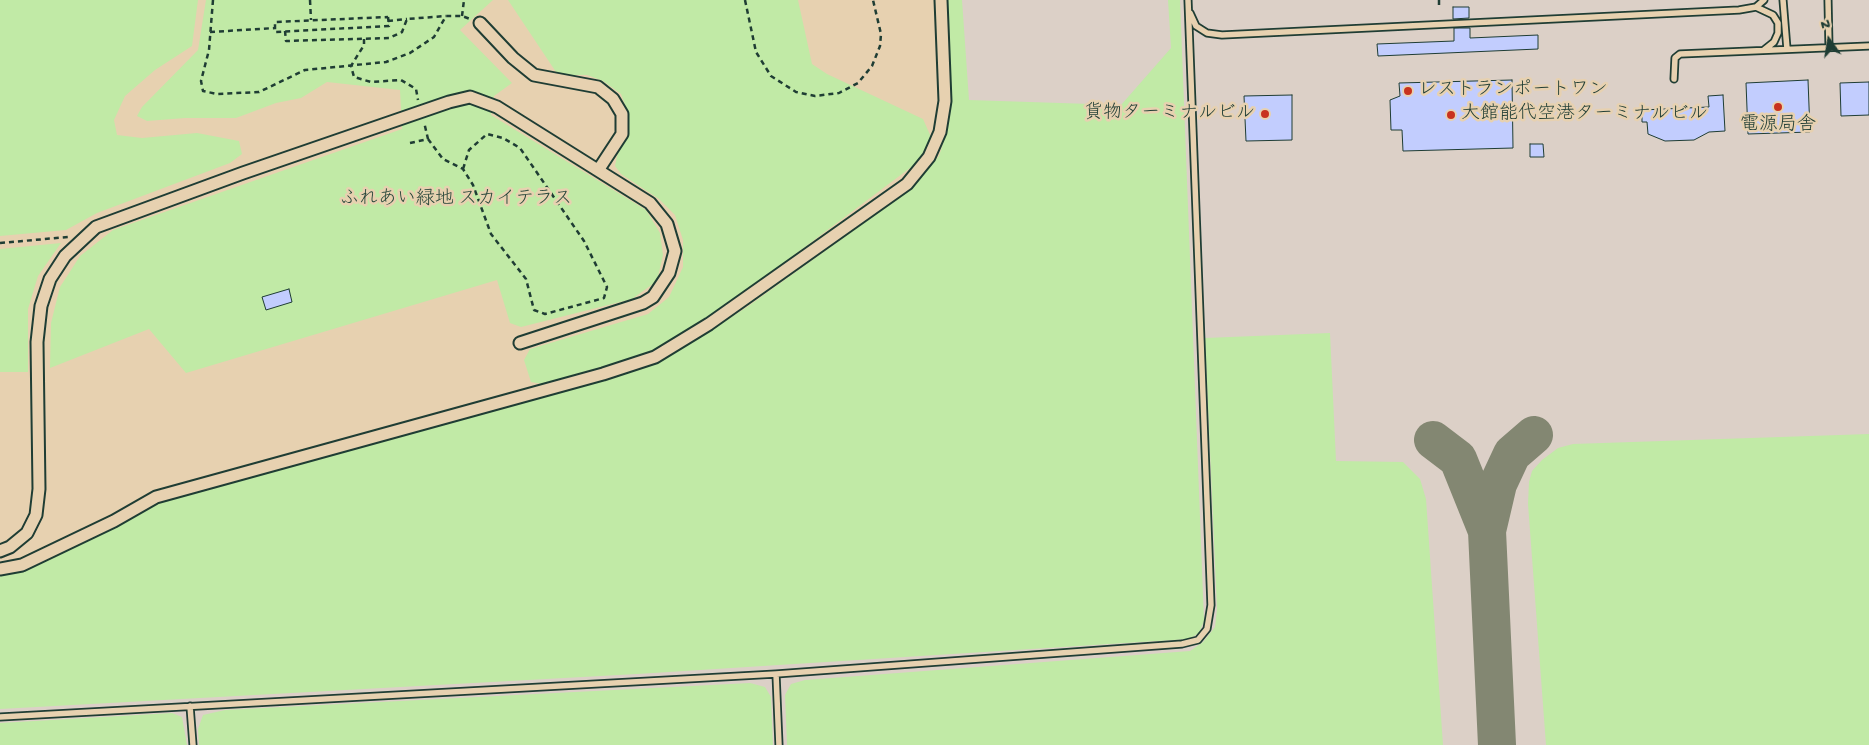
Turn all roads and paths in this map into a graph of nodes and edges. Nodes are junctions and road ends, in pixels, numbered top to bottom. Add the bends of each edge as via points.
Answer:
1 (213, 0) edge
2 (310, 0) edge
3 (464, 0) edge
4 (745, 0) edge
5 (873, 0) edge
6 (941, 0) edge
7 (1188, 0) edge
8 (1439, 0) edge
9 (1764, 0) edge
10 (1783, 0) edge
11 (1828, 0) edge
12 (1439, 6) dead end
13 (1756, 7) junction
14 (1188, 9) junction
15 (446, 16) junction
16 (462, 16) junction
17 (408, 19) junction
18 (311, 20) junction
19 (388, 21) junction
20 (480, 23) joint
21 (275, 28) junction
22 (286, 31) junction
23 (210, 32) junction
24 (364, 39) junction
25 (1869, 46) edge
26 (1829, 48) junction
27 (1787, 49) junction
28 (1764, 50) junction
29 (351, 66) junction
30 (1674, 79) dead end
31 (421, 112) junction
32 (428, 139) junction
33 (410, 143) dead end
34 (463, 169) junction
35 (599, 169) junction
36 (88, 235) junction
37 (0, 243) edge
38 (520, 342) dead end
39 (0, 551) edge
40 (0, 570) edge
41 (776, 674) junction
42 (190, 706) junction
43 (0, 717) edge
44 (193, 745) edge
45 (779, 745) edge

1 - 23 path
2 - 18 path
3 - 16 path
4 - 5 path via 756,52 771,76 796,92 815,96 839,94 858,84 872,66 881,34
6 - 40 street via 945,101 940,132 929,157 907,184 710,324 655,356 603,374 156,497 22,565
7 - 14 lane
8 - 12 path
9 - 13 lane
10 - 27 lane
11 - 26 lane
13 - 14 lane via 1222,35 1207,33 1196,26
13 - 28 lane via 1773,15 1778,23 1774,42
14 - 41 lane via 1211,606 1207,629 1198,640 1182,644
15 - 16 path
15 - 17 path
15 - 29 path via 434,37 410,53 386,62
16 - 20 path
17 - 19 path
17 - 24 path via 402,32 389,38
18 - 19 path via 388,17
18 - 21 path via 275,22
19 - 22 path via 389,26
20 - 35 street via 512,58 534,76 598,87 614,99 622,114 622,134
21 - 22 path via 275,32
21 - 23 path
22 - 24 path via 286,41
23 - 29 path via 201,82 203,91 217,94 259,92 305,70
24 - 29 path via 364,45
25 - 26 lane
26 - 27 lane
27 - 28 lane
28 - 30 lane via 1680,54 1675,58
29 - 31 path via 354,77 371,82 401,80 416,88
31 - 32 path
31 - 35 street via 470,97 497,107
31 - 36 street via 96,227
32 - 33 path
32 - 34 path via 443,159
34 - 34 path via 474,185 491,234 526,279 534,310 545,314 604,298 607,287 584,241 520,148 488,134 469,150
35 - 38 street via 650,203 667,224 675,251 669,273 653,297 643,303
36 - 37 path
36 - 39 street via 64,256 50,280 41,306 37,342 39,489 36,515 27,533
41 - 42 lane
41 - 45 lane
42 - 43 lane
42 - 44 lane

